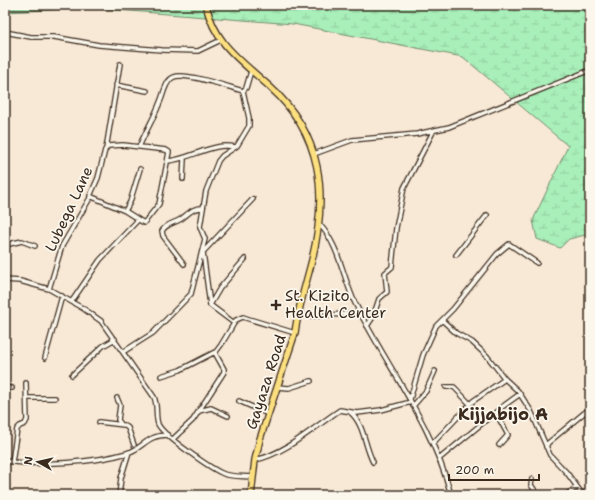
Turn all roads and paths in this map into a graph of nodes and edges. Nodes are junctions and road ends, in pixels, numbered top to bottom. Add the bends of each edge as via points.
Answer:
1 (206, 5) edge
2 (5, 32) edge
3 (221, 40) junction
4 (120, 64) dead end
5 (590, 70) edge
6 (251, 71) junction
7 (116, 85) junction
8 (147, 91) dead end
9 (243, 91) junction
10 (433, 132) junction
11 (139, 147) junction
12 (236, 147) junction
13 (106, 150) junction
14 (314, 154) junction
15 (184, 159) junction
16 (168, 161) junction
17 (140, 169) dead end
18 (183, 179) dead end
19 (90, 196) junction
20 (253, 199) dead end
21 (203, 208) junction
22 (125, 211) junction
23 (487, 215) dead end
24 (138, 220) junction
25 (319, 224) junction
26 (5, 245) edge
27 (34, 246) dead end
28 (203, 250) junction
29 (456, 255) dead end
30 (245, 259) dead end
31 (537, 263) dead end
32 (184, 264) dead end
33 (5, 280) edge
34 (49, 289) junction
35 (62, 296) junction
36 (72, 301) junction
37 (210, 304) junction
38 (360, 313) junction
39 (297, 316) junction
40 (442, 320) junction
41 (234, 323) junction
42 (367, 326) junction
43 (295, 333) junction
44 (115, 339) junction
45 (123, 352) junction
46 (215, 352) junction
47 (45, 358) dead end
48 (435, 371) dead end
49 (72, 375) dead end
50 (161, 376) dead end
51 (505, 379) junction
52 (311, 381) dead end
53 (26, 382) dead end
54 (446, 387) dead end
55 (5, 388) edge
56 (12, 388) dead end
57 (277, 388) junction
58 (520, 394) junction
59 (27, 398) junction
60 (55, 398) dead end
61 (117, 398) dead end
62 (239, 401) dead end
63 (412, 402) junction
64 (470, 404) junction
65 (590, 408) edge
66 (199, 410) junction
67 (349, 411) junction
68 (496, 412) junction
69 (268, 414) junction
70 (228, 416) dead end
71 (99, 422) dead end
72 (121, 424) junction
73 (168, 436) junction
74 (173, 439) junction
75 (433, 443) junction
76 (134, 445) dead end
77 (499, 445) dead end
78 (129, 452) junction
79 (550, 455) junction
80 (439, 459) junction
81 (255, 460) junction
82 (5, 461) edge
83 (12, 462) junction
84 (373, 462) dead end
85 (252, 477) junction
86 (532, 479) dead end
87 (577, 487) junction
88 (590, 493) edge
89 (119, 495) edge
90 (251, 495) edge
91 (451, 495) edge
92 (538, 495) edge
93 (566, 495) edge
94 (583, 495) edge
95 (587, 495) edge

1 - 3 main road, Gayaza Road
2 - 3 street via 99,45 162,50 198,51
3 - 6 main road, Gayaza Road
4 - 7 street, Lubega Lane
5 - 10 street
6 - 9 street
6 - 14 main road, Gayaza Road via 292,110 304,129
7 - 8 street
7 - 13 street, Lubega Lane
9 - 11 street via 203,80 178,76 173,78 166,85 162,101
9 - 12 street via 249,122
10 - 14 street via 352,140
10 - 42 street via 404,188 392,267 384,273 387,292 378,302
11 - 13 street via 113,144
11 - 16 street via 168,151
12 - 15 street via 218,146
12 - 21 street via 218,161 206,191
13 - 19 street, Lubega Lane
14 - 25 main road, Gayaza Road via 319,170 321,197
15 - 16 street
15 - 18 street
16 - 24 street via 159,204 147,222
17 - 22 street
19 - 22 street
19 - 34 street, Lubega Lane via 62,246
20 - 28 street
21 - 28 street via 200,230 205,239
21 - 32 street via 191,211 165,226 162,231
22 - 24 street
23 - 29 street
24 - 36 street via 100,260
25 - 38 street via 329,236
25 - 39 main road, Gayaza Road
26 - 27 street via 22,241
28 - 37 street
28 - 45 street via 191,294 153,333
30 - 37 street
31 - 40 street via 511,245 507,245
33 - 34 street via 20,281
34 - 35 street
35 - 36 street
35 - 47 street
36 - 44 street via 101,321
37 - 41 street
38 - 39 street
38 - 42 street
39 - 43 main road, Gayaza Road
40 - 51 street via 487,356
40 - 63 street via 436,326 423,355
41 - 43 street via 238,318 243,318
41 - 46 street via 222,346
42 - 63 street
43 - 57 main road, Gayaza Road
44 - 45 street
44 - 49 street via 103,346
45 - 73 street via 154,397 158,425
46 - 50 street via 180,370
46 - 66 street via 224,372
48 - 63 street via 426,390
51 - 58 street
51 - 64 street
52 - 57 street via 289,388
53 - 59 street
54 - 64 street via 454,387
55 - 56 street
57 - 69 main road, Gayaza Road
58 - 68 street
58 - 79 street via 532,411
59 - 60 street
59 - 83 street via 27,420 17,429
61 - 72 street via 120,405 118,420
62 - 69 street
63 - 67 street via 381,410 357,413
63 - 75 street
64 - 75 street
65 - 79 street via 548,443 546,447
66 - 70 street via 211,408
66 - 74 street via 193,420
67 - 81 street via 340,410 280,451
67 - 84 street via 363,429
68 - 77 street via 508,435
68 - 80 street
69 - 81 main road, Gayaza Road
71 - 72 street
72 - 76 street via 128,428
73 - 74 street
73 - 78 street via 153,437
74 - 85 street via 213,470 226,475
75 - 80 street
78 - 83 street via 90,461
78 - 89 street
79 - 87 street
80 - 91 street
81 - 85 main road, Gayaza Road
82 - 83 street
85 - 90 main road, Gayaza Road
86 - 92 street via 531,485
87 - 93 street
87 - 94 street
88 - 95 street

